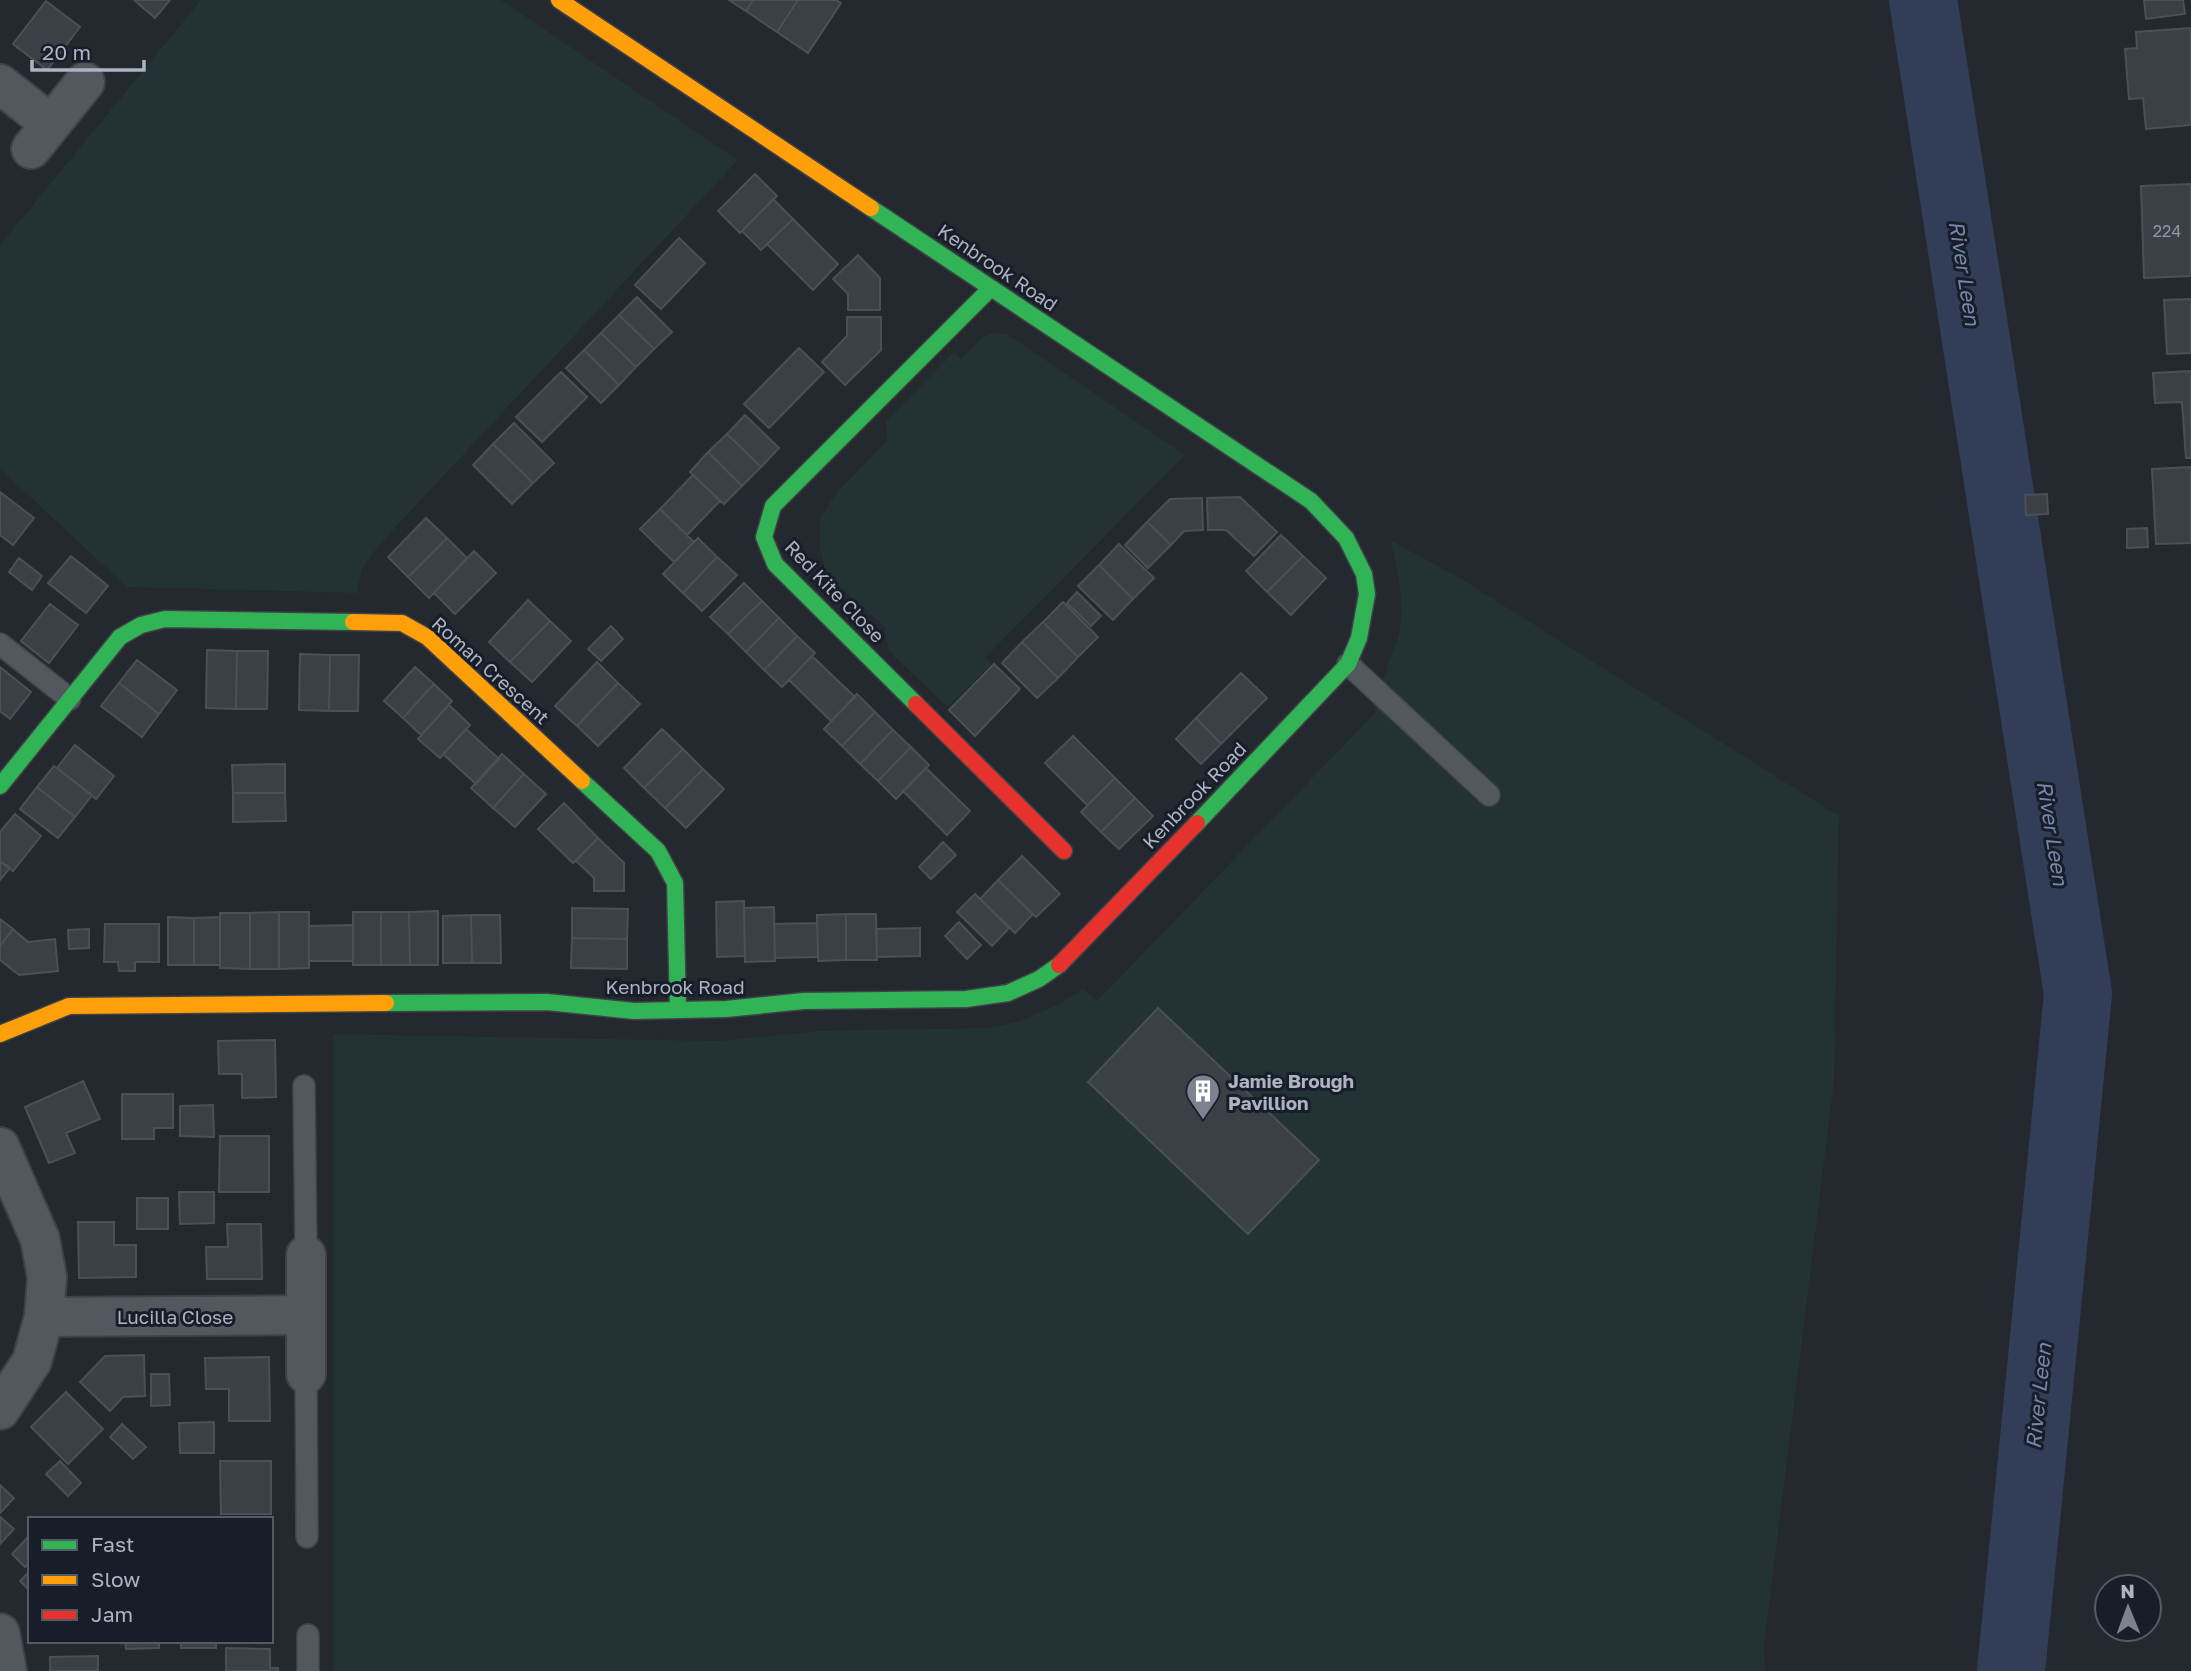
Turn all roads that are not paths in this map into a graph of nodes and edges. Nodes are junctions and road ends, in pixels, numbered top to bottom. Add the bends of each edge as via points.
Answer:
1 (559, 0) edge
2 (85, 82) dead end
3 (0, 84) edge
4 (991, 288) junction
5 (0, 644) edge
6 (1348, 664) junction
7 (70, 699) junction
8 (0, 786) edge
9 (1489, 795) dead end
10 (1064, 851) dead end
11 (678, 1010) junction
12 (0, 1034) edge
13 (304, 1086) dead end
14 (0, 1147) edge
15 (306, 1255) joint
16 (306, 1315) junction
17 (44, 1317) junction
18 (306, 1374) joint
19 (0, 1410) edge
20 (307, 1537) dead end
21 (0, 1633) edge
22 (308, 1635) dead end
23 (7, 1671) edge
24 (308, 1671) edge

1 - 4 street, Kenbrook Road
2 - 3 street via 41,136
4 - 6 street, Kenbrook Road via 1300,494 1340,527 1361,557 1366,596 1363,633
4 - 10 street, Red Kite Close via 773,506 764,537 775,564
5 - 7 lane
6 - 9 lane
6 - 11 street, Kenbrook Road via 1068,959 1039,979 1008,993 966,999 804,1001
7 - 8 street, Roman Crescent
7 - 11 street, Roman Crescent via 120,637 164,619 402,623 427,636 658,851 675,883
11 - 12 street, Kenbrook Road via 634,1011 547,1002 69,1006
13 - 15 lane
14 - 17 street via 40,1238 47,1277
15 - 16 street
16 - 17 street, Lucilla Close
16 - 18 street
17 - 19 street via 32,1362
18 - 20 lane
21 - 23 street
22 - 24 lane

